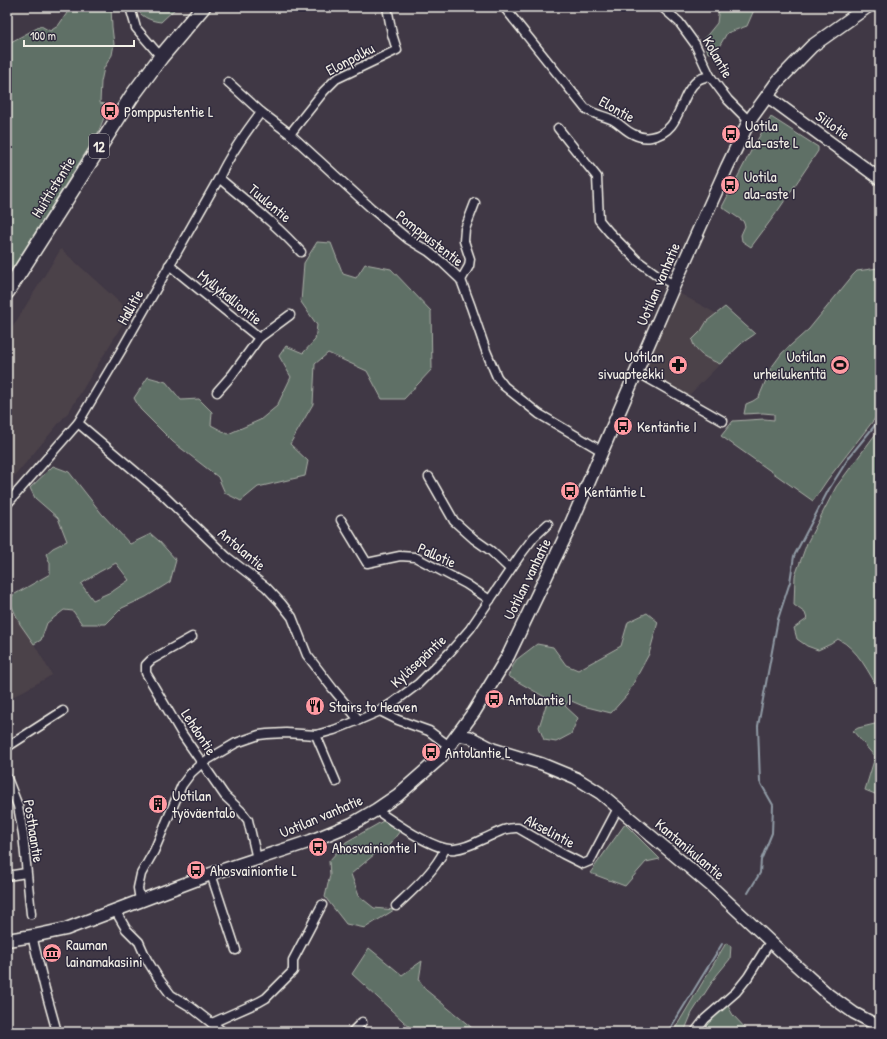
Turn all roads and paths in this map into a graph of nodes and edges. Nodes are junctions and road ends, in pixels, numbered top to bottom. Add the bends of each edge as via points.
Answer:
1 (130, 7) edge
2 (203, 7) edge
3 (387, 7) edge
4 (504, 7) edge
5 (662, 7) edge
6 (867, 7) edge
7 (161, 56) junction
8 (710, 76) junction
9 (228, 82) dead end
10 (767, 96) junction
11 (262, 112) junction
12 (749, 121) junction
13 (558, 128) dead end
14 (290, 134) junction
15 (219, 178) junction
16 (880, 179) edge
17 (475, 203) dead end
18 (301, 252) dead end
19 (169, 265) junction
20 (461, 280) junction
21 (674, 285) junction
22 (7, 292) edge
23 (290, 315) dead end
24 (259, 338) junction
25 (636, 373) junction
26 (217, 392) dead end
27 (723, 421) dead end
28 (78, 423) junction
29 (602, 451) junction
30 (429, 477) dead end
31 (7, 504) edge
32 (341, 520) dead end
33 (548, 524) dead end
34 (510, 569) junction
35 (490, 600) junction
36 (192, 637) dead end
37 (63, 711) dead end
38 (380, 711) junction
39 (359, 720) junction
40 (316, 735) junction
41 (458, 735) junction
42 (449, 746) junction
43 (7, 747) edge
44 (202, 763) junction
45 (7, 778) edge
46 (336, 782) dead end
47 (618, 808) junction
48 (376, 810) junction
49 (445, 849) junction
50 (257, 859) junction
51 (26, 873) junction
52 (210, 874) junction
53 (7, 876) edge
54 (140, 900) junction
55 (322, 905) dead end
56 (396, 906) dead end
57 (115, 910) junction
58 (31, 914) dead end
59 (33, 936) junction
60 (7, 940) edge
61 (771, 942) junction
62 (236, 950) dead end
63 (362, 1022) dead end
64 (212, 1023) junction
65 (880, 1025) edge
66 (57, 1032) edge
67 (223, 1032) edge
68 (352, 1032) edge
69 (695, 1032) edge

1 - 7 street via 136,28
2 - 7 highway, Huittistentie / 12
3 - 14 street, Elonpolku via 397,50 336,79
4 - 8 street, Elontie via 585,108 613,120 634,135 646,138 659,136 668,130 692,87 699,80
5 - 8 street, Kolantie via 679,22 695,44
6 - 10 main road, Uotilan vanhatie via 812,46 793,64
7 - 22 highway, Huittistentie / 12 via 111,128
8 - 12 street, Kolantie via 728,100
9 - 11 street, Pomppustentie
10 - 12 main road, Uotilan vanhatie
10 - 16 street, Siilotie
11 - 14 street, Pomppustentie
11 - 15 street, Hallitie via 225,163
12 - 21 main road, Uotilan vanhatie
13 - 21 street via 597,177 599,220 638,261
14 - 20 street, Pomppustentie via 371,208 408,239 438,259
15 - 18 street, Tuulentie via 288,236
15 - 19 street, Hallitie
17 - 20 street via 465,229 464,241 470,259 469,266
19 - 24 street, Myllykalliontie
19 - 28 street, Hallitie
20 - 29 street, Pomppustentie via 486,351 497,377 504,386 539,414
21 - 25 main road, Uotilan vanhatie
23 - 24 street
24 - 26 street, Myllykalliontie
25 - 27 street
25 - 29 main road, Uotilan vanhatie
28 - 31 street, Hallitie
28 - 39 street, Antolantie via 162,494 227,558 266,587 292,617 306,655
29 - 41 main road, Uotilan vanhatie via 567,533 508,656
30 - 34 street via 454,520
32 - 35 street, Pallotie via 367,563 400,556 415,557
33 - 34 street, Kyläsepäntie via 534,537
34 - 35 street, Kyläsepäntie
35 - 38 street, Kyläsepäntie via 450,652 418,684
36 - 44 street, Lehdontie via 151,660 146,665 146,673
37 - 43 street
38 - 39 street, Kyläsepäntie
38 - 42 street via 429,731
39 - 40 street, Kyläsepäntie
40 - 44 street, Kyläsepäntie via 259,735 236,743
40 - 46 street
41 - 42 main road, Uotilan vanhatie
41 - 47 street, Kantanikulantie via 470,737 493,749 542,764 576,778
42 - 48 main road, Uotilan vanhatie via 440,758 414,781
44 - 50 street, Lehdontie via 225,796 248,820
44 - 54 street, Kyläsepäntie via 182,786 154,851 141,874 138,888
45 - 51 street, Posthaantie via 18,806
47 - 49 street, Akselintie via 590,861 583,864 518,828 510,827 454,850
47 - 61 street, Kantanikulantie via 711,886
48 - 49 street via 433,845
48 - 50 main road, Uotilan vanhatie via 352,824 311,841
49 - 56 street via 440,861
50 - 52 main road, Uotilan vanhatie
51 - 53 street
51 - 58 street, Posthaantie
52 - 54 main road, Uotilan vanhatie
52 - 62 street
54 - 57 main road, Uotilan vanhatie
55 - 64 street via 293,960 293,971 266,998
57 - 59 main road, Uotilan vanhatie via 66,929
57 - 64 street via 126,929 139,942 147,960 171,995
59 - 60 main road, Uotilan vanhatie
59 - 66 street
61 - 65 street, Kantanikulantie via 829,995 854,1013
61 - 69 street via 736,992
63 - 68 street
64 - 67 street

